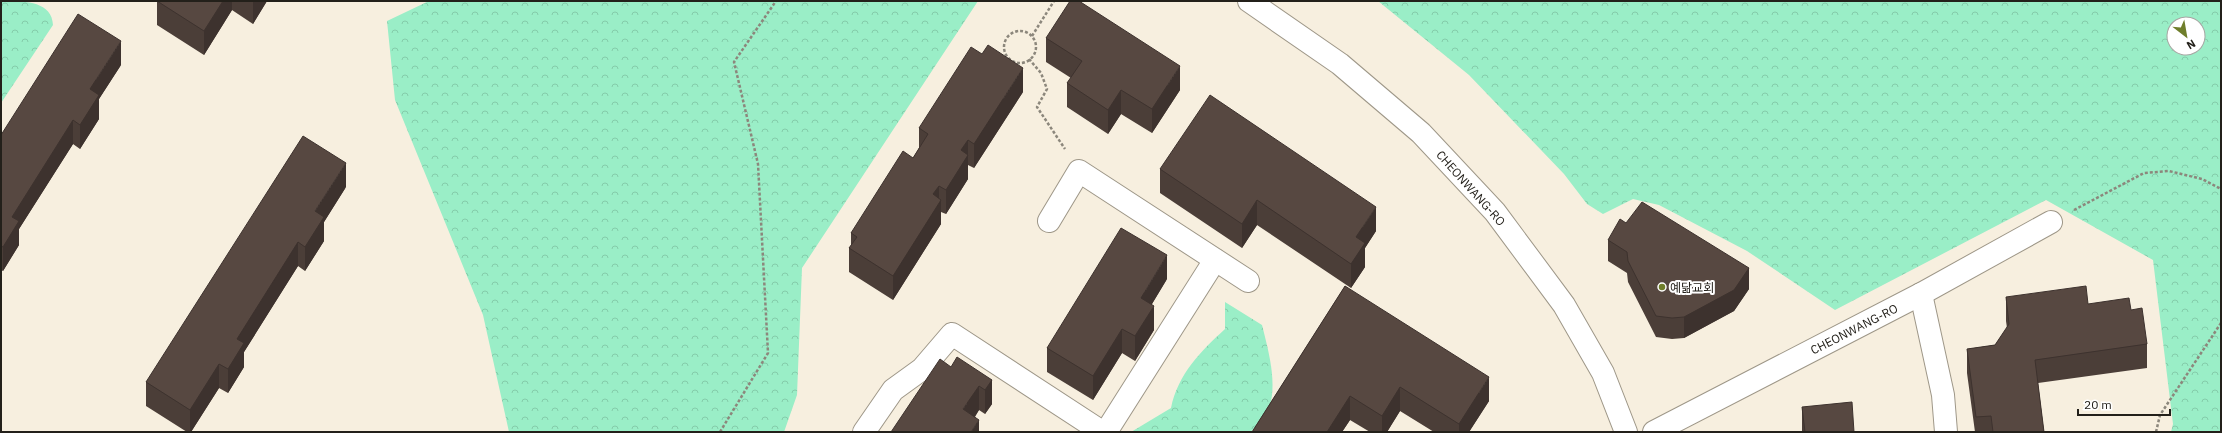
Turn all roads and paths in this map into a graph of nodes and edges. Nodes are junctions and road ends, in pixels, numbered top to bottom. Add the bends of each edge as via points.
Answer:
1 (776, 1) edge
2 (1054, 1) edge
3 (1249, 1) edge
4 (1032, 36) junction
5 (1029, 59) junction
6 (1079, 171) junction
7 (2221, 189) edge
8 (1049, 220) dead end
9 (2051, 222) joint
10 (1215, 260) junction
11 (1248, 281) dead end
12 (1921, 294) junction
13 (2221, 323) edge
14 (720, 432) edge
15 (864, 432) edge
16 (1102, 432) edge
17 (1106, 432) edge
18 (1626, 432) edge
19 (1654, 432) edge
20 (1946, 432) edge
21 (2156, 432) edge

1 - 14 path via 734,62 758,164 768,353
2 - 4 path
3 - 18 street, CHEONWANG-RO via 1340,64 1421,133 1495,212 1564,305 1603,373
4 - 5 path via 1035,51
4 - 5 path via 1023,31 1013,32 1004,45 1006,55 1015,62
5 - 6 path via 1041,73 1047,89 1037,107
6 - 8 street
6 - 10 street
7 - 9 path via 2202,179 2169,171 2144,173
9 - 12 street, CHEONWANG-RO
10 - 11 street
10 - 17 street
12 - 19 street, CHEONWANG-RO
12 - 20 street via 1943,395
13 - 21 path via 2160,415
15 - 16 street via 893,390 922,369 952,334

